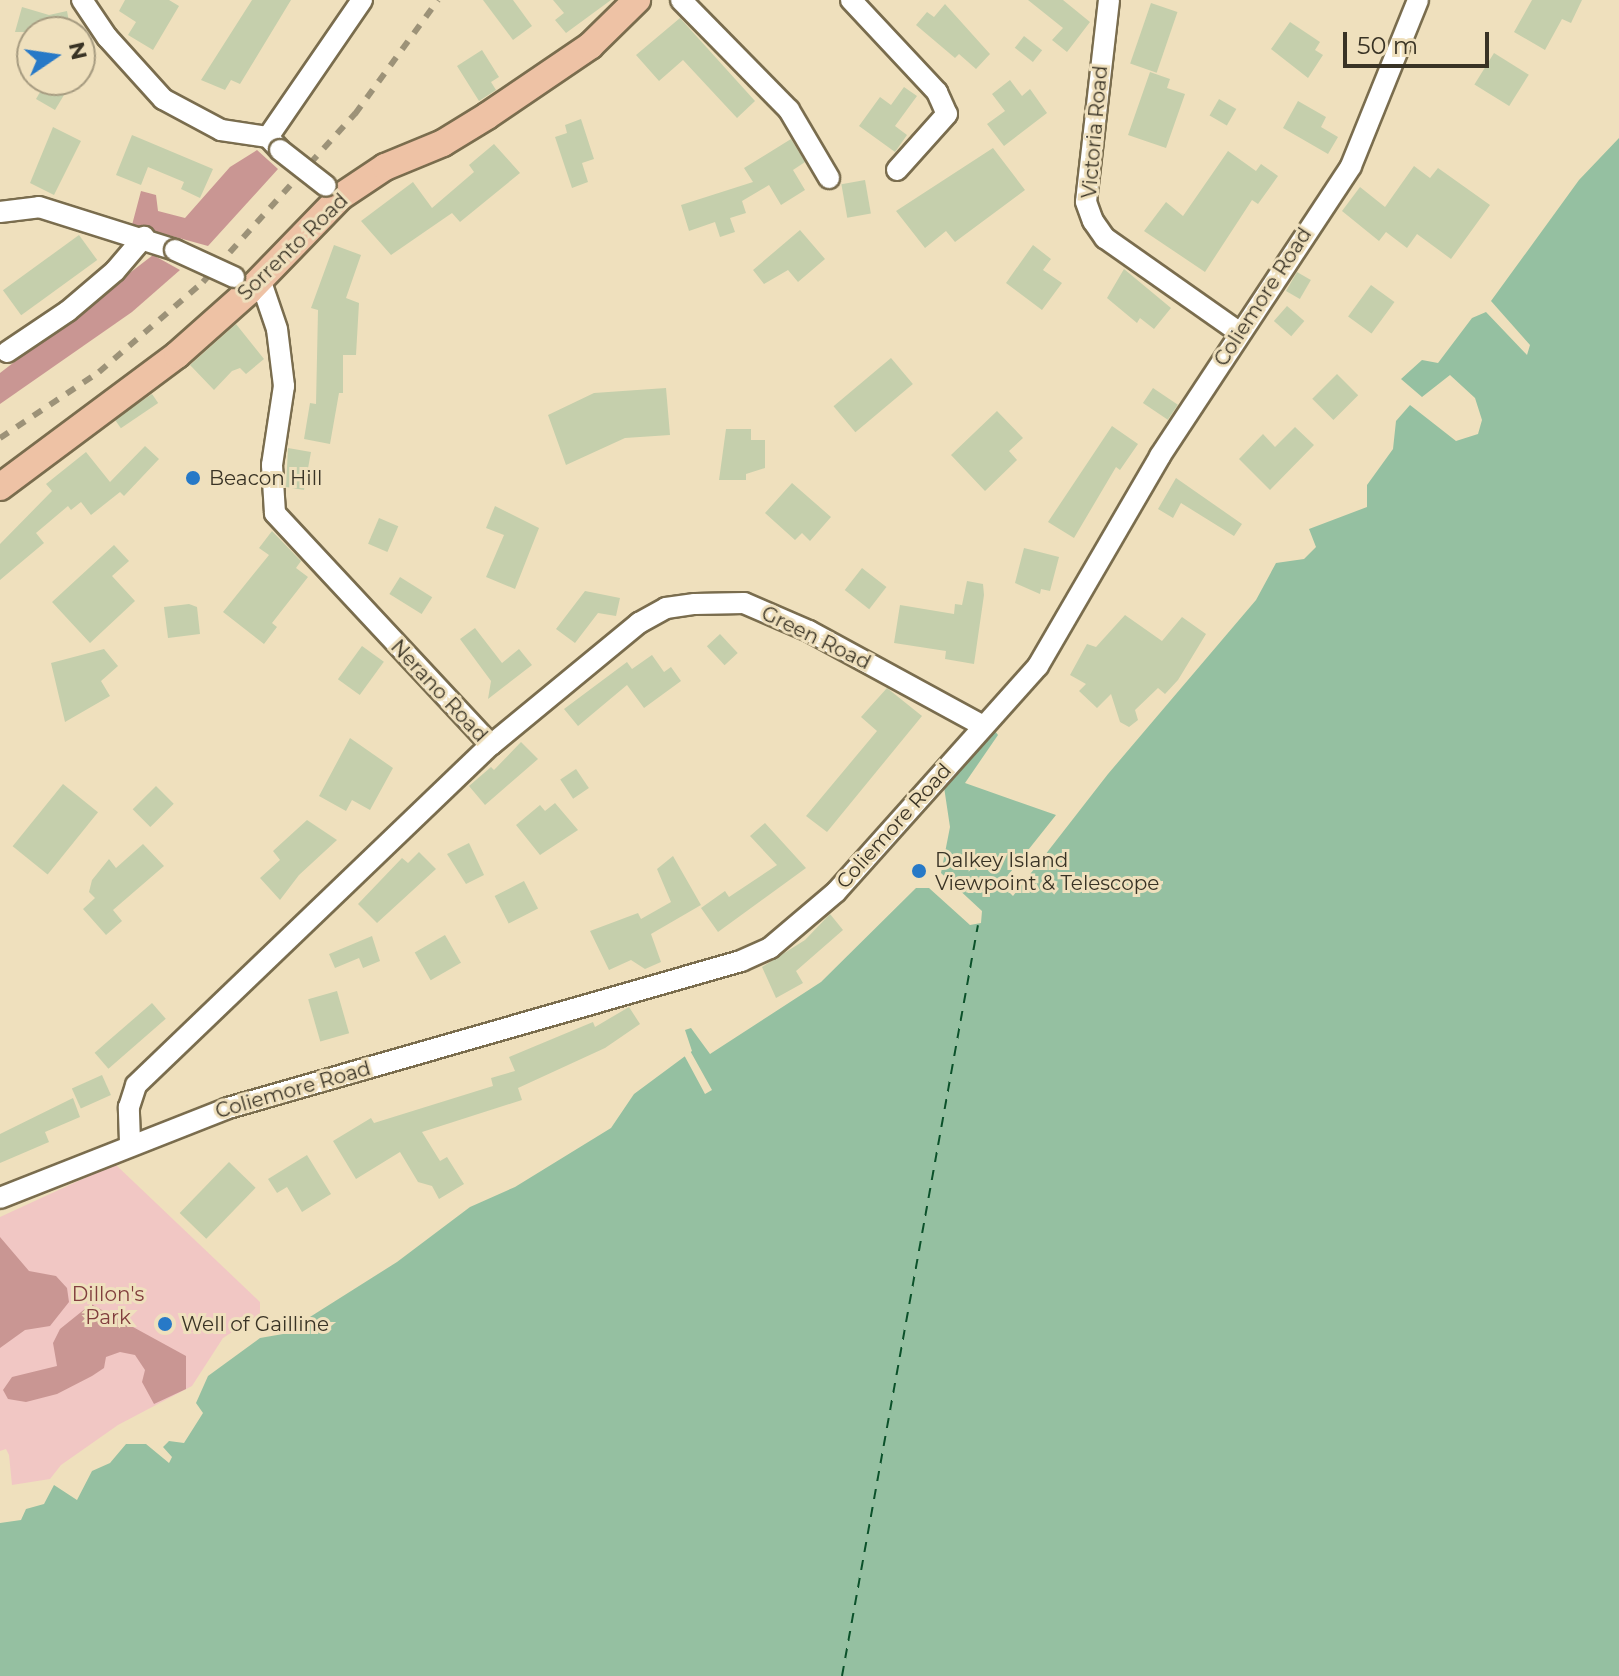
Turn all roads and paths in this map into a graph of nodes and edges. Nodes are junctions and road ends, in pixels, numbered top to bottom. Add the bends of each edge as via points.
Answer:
1 (82, 0) edge
2 (362, 0) edge
3 (637, 0) edge
4 (681, 0) edge
5 (851, 0) edge
6 (1109, 0) edge
7 (1418, 0) edge
8 (274, 143) junction
9 (897, 170) dead end
10 (829, 178) dead end
11 (333, 192) junction
12 (0, 212) edge
13 (144, 237) junction
14 (248, 282) junction
15 (1240, 333) junction
16 (7, 352) dead end
17 (0, 487) edge
18 (983, 726) junction
19 (491, 745) junction
20 (130, 1142) junction
21 (0, 1198) edge

1 - 8 street via 107,37 163,99 221,130
2 - 8 street
3 - 11 main road, Sorrento Road via 590,46 500,107 443,143
4 - 10 street via 789,110
5 - 9 street via 937,92 947,114
6 - 15 street, Victoria Road via 1086,202 1093,221 1105,238
7 - 15 street, Coliemore Road via 1351,166
8 - 11 street, bridge
11 - 14 main road, Sorrento Road
12 - 13 street via 39,207
13 - 14 street, bridge
13 - 16 street via 115,271 68,311
14 - 17 main road, Sorrento Road via 177,355
14 - 19 street, Nerano Road via 277,329 284,386 272,465 275,513
15 - 18 street, Coliemore Road via 1160,456 1058,635
18 - 19 street, Green Road via 809,631 744,603 695,604 666,608 639,623
18 - 20 street, Coliemore Road via 836,892 770,948 714,969 228,1108
19 - 20 street, Nerano Road via 136,1085 129,1107
20 - 21 street, Coliemore Road

